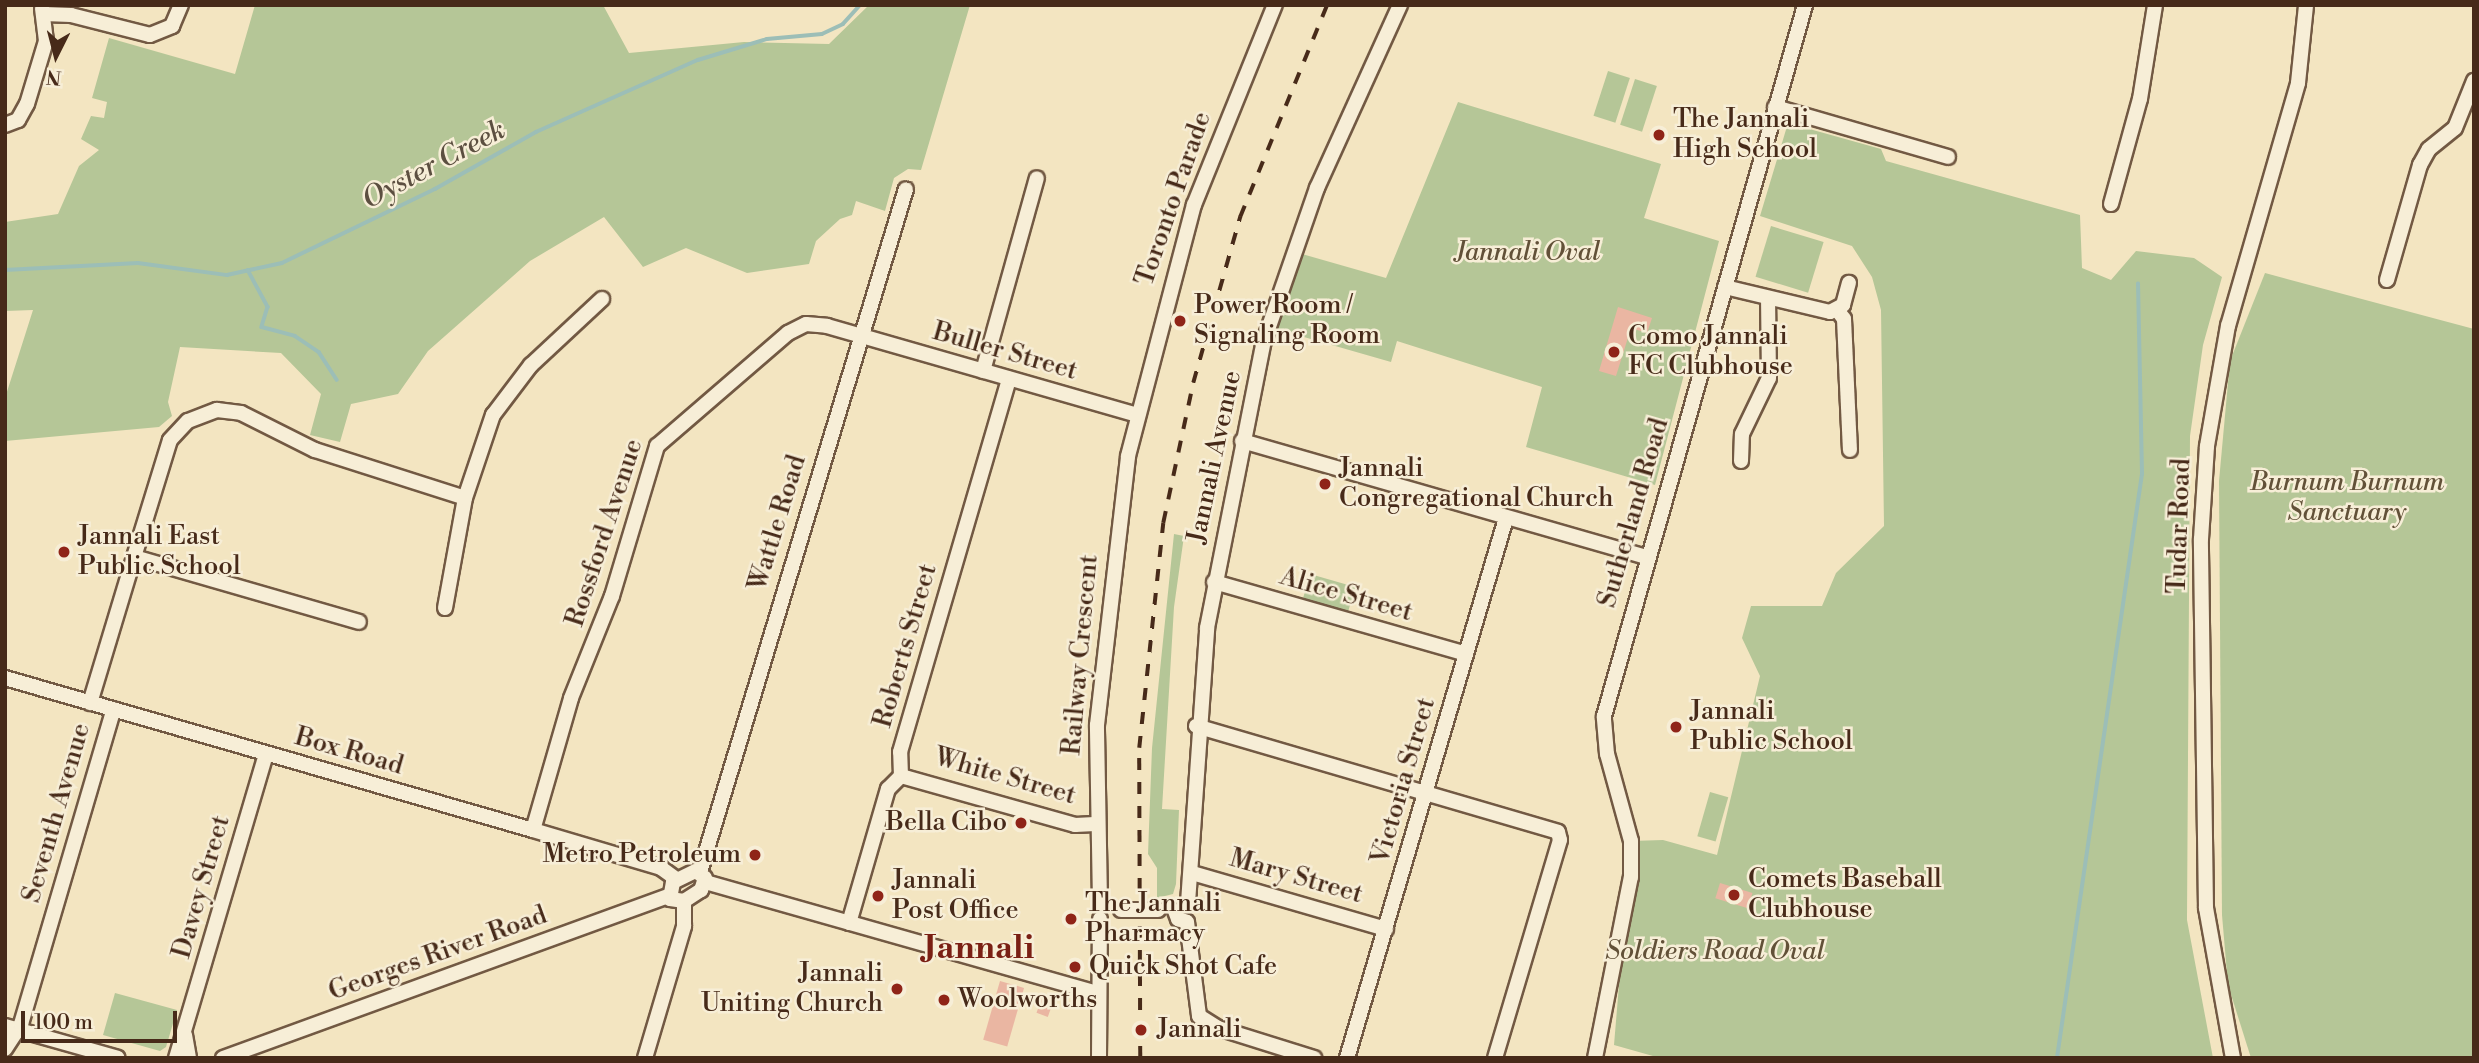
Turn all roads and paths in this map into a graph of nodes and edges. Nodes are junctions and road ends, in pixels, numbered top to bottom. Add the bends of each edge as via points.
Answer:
1 (181, 5) edge
2 (1275, 5) edge
3 (1400, 5) edge
4 (1805, 5) edge
5 (2155, 5) edge
6 (2306, 5) edge
7 (43, 10) edge
8 (2474, 81) edge
9 (1775, 107) junction
10 (12, 125) edge
11 (1948, 157) dead end
12 (1037, 178) dead end
13 (906, 189) dead end
14 (2111, 204) dead end
15 (2387, 281) dead end
16 (1849, 283) dead end
17 (1724, 287) junction
18 (601, 299) dead end
19 (1768, 300) junction
20 (1838, 311) junction
21 (859, 335) junction
22 (983, 371) junction
23 (1009, 379) junction
24 (1137, 415) junction
25 (1242, 441) junction
26 (1850, 450) dead end
27 (1741, 461) dead end
28 (465, 498) junction
29 (1506, 517) junction
30 (134, 557) junction
31 (1646, 557) junction
32 (1214, 582) junction
33 (445, 608) dead end
34 (359, 622) dead end
35 (1466, 654) junction
36 (5, 678) edge
37 (90, 703) junction
38 (114, 709) junction
39 (1196, 726) junction
40 (266, 754) junction
41 (901, 776) junction
42 (1426, 792) junction
43 (1095, 824) junction
44 (533, 830) junction
45 (1192, 873) junction
46 (702, 877) junction
47 (676, 879) junction
48 (668, 896) junction
49 (684, 901) junction
50 (1181, 907) junction
51 (1108, 910) junction
52 (849, 923) junction
53 (1386, 929) junction
54 (1097, 993) junction
55 (12, 1027) edge
56 (185, 1033) junction
57 (5, 1049) edge
58 (1296, 1055) edge
59 (118, 1058) edge
60 (176, 1058) edge
61 (189, 1058) edge
62 (211, 1058) edge
63 (224, 1058) edge
64 (645, 1058) edge
65 (1099, 1058) edge
66 (1314, 1058) edge
67 (1347, 1058) edge
68 (1495, 1058) edge
69 (1595, 1058) edge
70 (2233, 1058) edge

1 - 7 street via 172,26 150,35
2 - 24 street, Toronto Parade via 1194,205
3 - 25 street, Jannali Avenue via 1318,188 1264,341
4 - 9 street, Sutherland Road
5 - 14 street via 2145,41 2140,99
6 - 70 street, Tudar Road via 2298,83 2228,326 2207,446 2201,539 2206,908
7 - 10 street via 44,47 27,104
8 - 15 street via 2460,121 2420,165
9 - 11 street
9 - 17 street, Sutherland Road
12 - 22 street
13 - 21 street, Wattle Road
16 - 20 street
17 - 19 street
17 - 31 street, Sutherland Road
18 - 28 street via 531,365 499,406
19 - 20 street
19 - 27 street via 1769,378 1742,434
20 - 26 street via 1844,319
21 - 22 street, Buller Street
21 - 44 street, Rossford Avenue via 816,324 796,328 667,431 657,446 609,606 571,698
21 - 46 street, Wattle Road
22 - 23 street, Buller Street
23 - 24 street, Buller Street
23 - 41 street, Roberts Street via 900,752
24 - 43 street, Railway Crescent via 1102,658
25 - 29 street
25 - 32 street, Jannali Avenue
28 - 30 street via 315,450 241,413 217,410 188,421 170,440
28 - 33 street via 444,590
29 - 31 street
29 - 35 street, Victoria Street
30 - 34 street
30 - 37 street
31 - 69 street, Sutherland Road via 1604,716 1607,754 1631,841 1631,877
32 - 35 street, Alice Street
32 - 39 street, Jannali Avenue
35 - 42 street, Victoria Street
36 - 37 street, Box Road
37 - 38 street, Box Road
38 - 40 street, Box Road
38 - 55 street, Seventh Avenue
39 - 42 street
39 - 45 street, Jannali Avenue
40 - 44 street, Box Road
40 - 56 street, Davey Street
41 - 43 street, White Street via 1075,825
41 - 52 street, Roberts Street via 888,789
42 - 53 street, Victoria Street
42 - 68 street via 1552,828 1560,837
43 - 51 street, Railway Crescent
44 - 47 street, Box Road via 661,868
45 - 50 street, Jannali Avenue
45 - 53 street, Mary Street
46 - 47 street
46 - 49 street
46 - 52 street
47 - 48 street
48 - 49 street
48 - 63 street, Georges River Road
49 - 64 street via 684,926
50 - 51 street, bridge
50 - 58 street, Jannali Avenue via 1194,912 1187,922 1199,1016 1218,1028
51 - 54 street, Railway Crescent
52 - 54 street
53 - 67 street, Victoria Street
54 - 65 street, Railway Crescent
55 - 57 street, Seventh Avenue
55 - 59 street
56 - 60 street, Davey Street
56 - 61 street, Davey Street
58 - 66 street
62 - 63 street, Georges River Road

